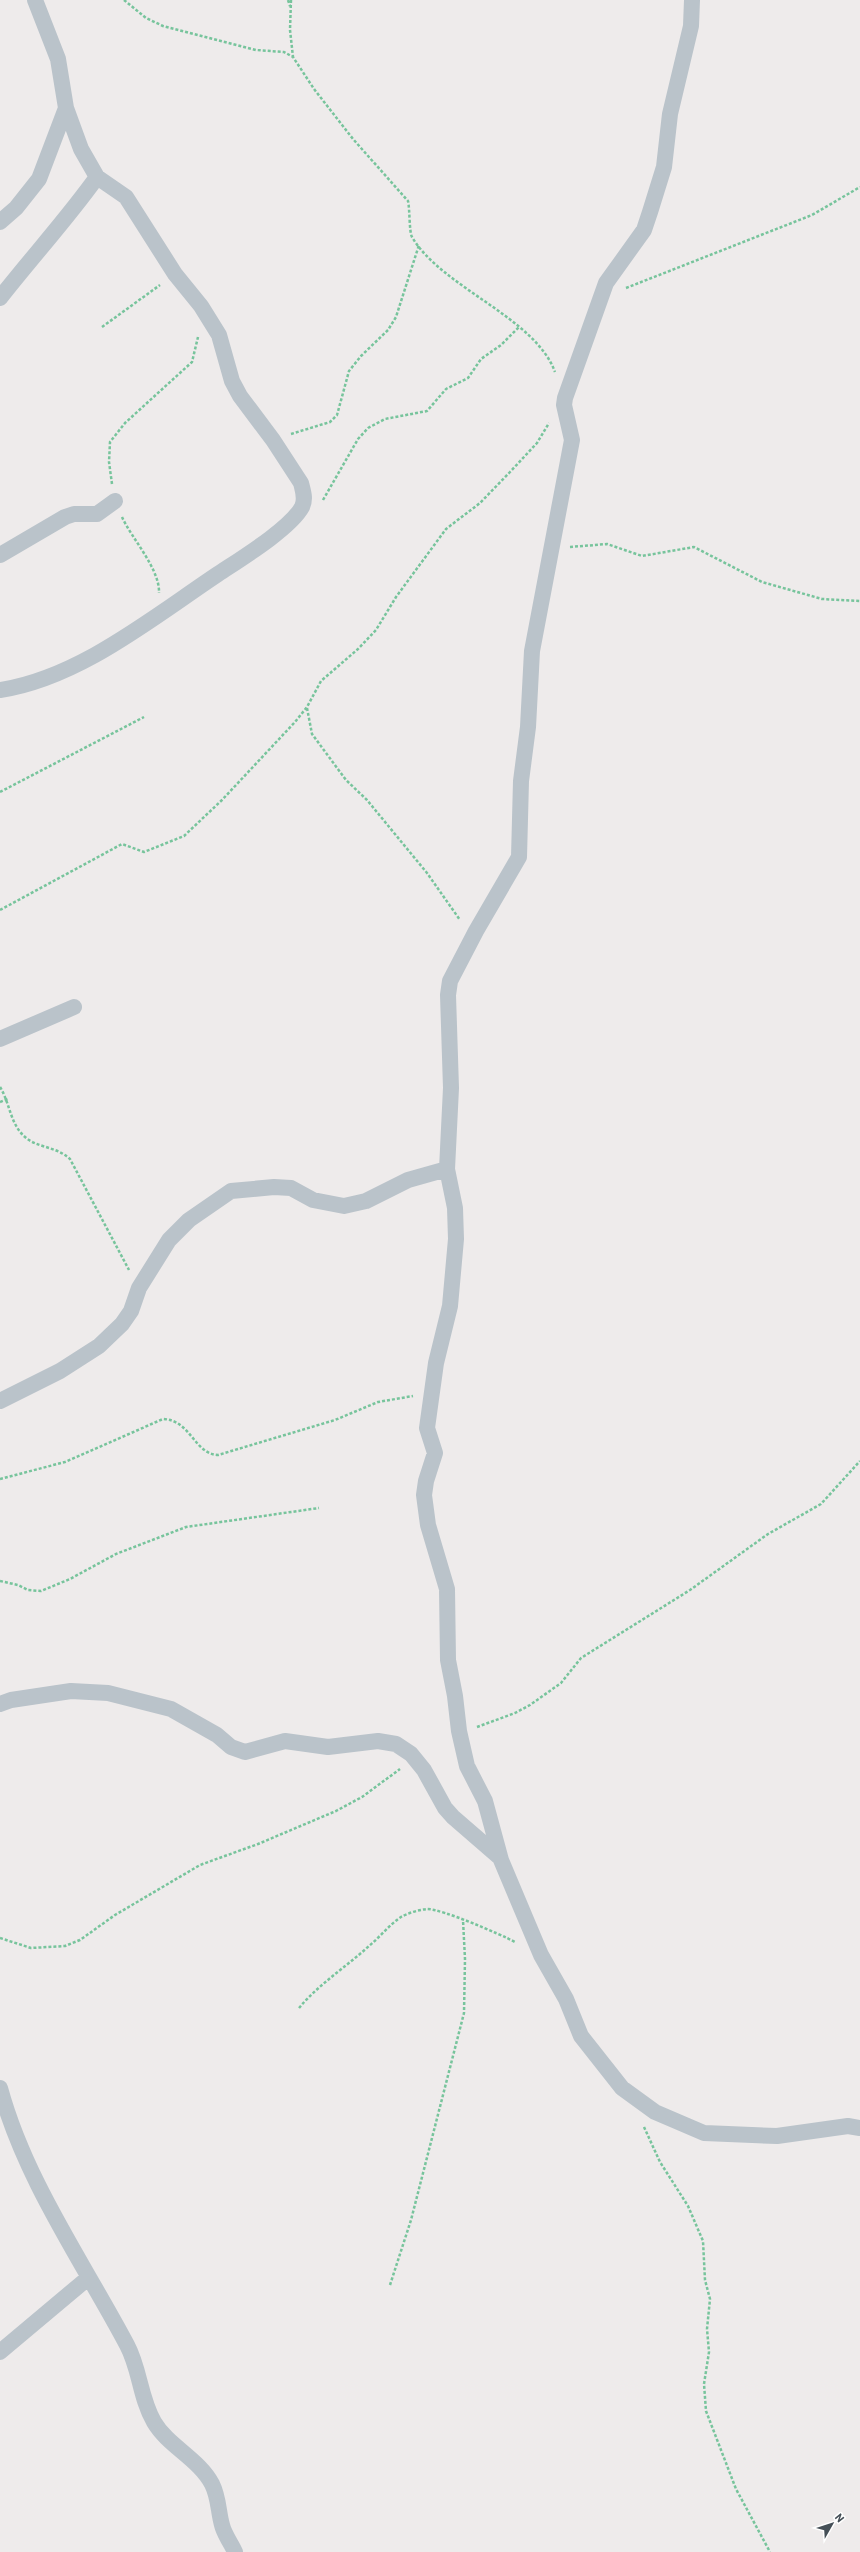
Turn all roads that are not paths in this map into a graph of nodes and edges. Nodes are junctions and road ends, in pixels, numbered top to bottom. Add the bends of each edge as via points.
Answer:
1 (35, 0) edge
2 (692, 0) edge
3 (66, 108) junction
4 (97, 177) junction
5 (0, 222) edge
6 (0, 298) edge
7 (115, 501) road end
8 (0, 555) edge
9 (0, 690) edge
10 (74, 1007) dead end
11 (0, 1039) edge
12 (447, 1169) junction
13 (0, 1401) edge
14 (0, 1704) edge
15 (502, 1860) junction
16 (0, 2088) edge
17 (860, 2128) edge
18 (88, 2278) junction
19 (0, 2352) edge
20 (235, 2552) edge

1 - 3 street via 58,59
2 - 12 street via 691,26 670,114 664,167 644,230 606,283 565,402 572,440 532,651 528,728 520,781 519,857 450,981 448,996 451,1088
3 - 4 street via 81,149
3 - 5 street via 39,179 16,208
4 - 6 street via 68,218 39,249
4 - 9 street via 126,197 175,274 201,306 219,336 232,381 240,396 301,483 304,495 301,509 262,545 156,617 110,646 50,676
7 - 8 street via 96,514 74,514 65,517
10 - 11 street
12 - 13 street via 408,1180 366,1201 344,1206 313,1200 291,1188 245,1188 231,1191 189,1220 169,1240 139,1288 131,1311 122,1324 98,1346 60,1371
12 - 15 street via 455,1208 456,1239 450,1306 430,1400 428,1435 435,1453 424,1495 428,1524 447,1589 448,1660 459,1731 467,1766 485,1802
14 - 15 street via 71,1691 108,1693 171,1709 208,1729 237,1751 257,1750 285,1741 328,1747 378,1741 405,1748 424,1770 449,1812
15 - 17 street via 541,1955 566,1999 581,2036 622,2088 655,2112 704,2132 777,2136 848,2126
16 - 18 street via 24,2156
18 - 19 street
18 - 20 street via 128,2347 141,2392 155,2424 212,2483 220,2506 222,2525

